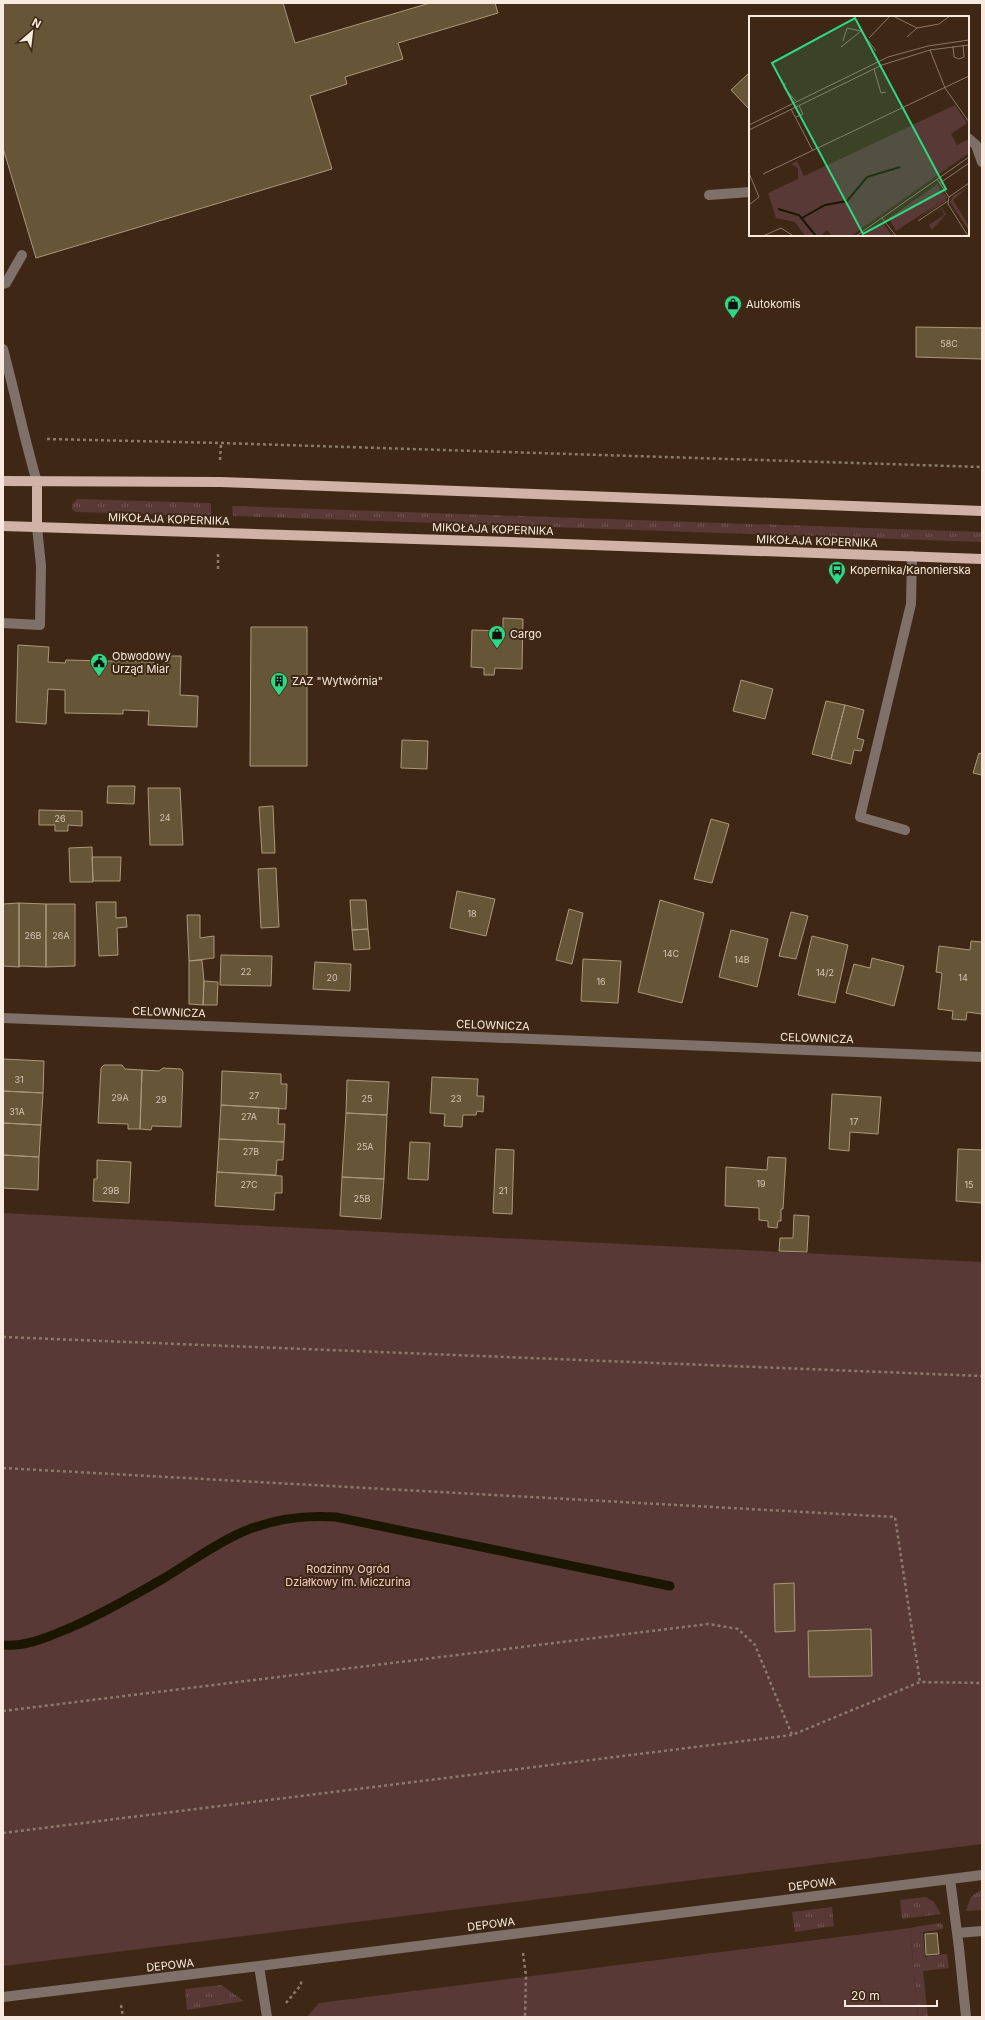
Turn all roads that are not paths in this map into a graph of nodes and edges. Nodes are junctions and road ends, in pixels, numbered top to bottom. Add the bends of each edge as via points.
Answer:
1 (972, 146) edge
2 (982, 162) edge
3 (749, 192) edge
4 (709, 195) dead end
5 (22, 256) dead end
6 (3, 284) edge
7 (3, 349) edge
8 (3, 481) edge
9 (37, 482) junction
10 (982, 511) edge
11 (3, 526) edge
12 (37, 527) junction
13 (912, 556) junction
14 (982, 559) edge
15 (3, 623) edge
16 (905, 830) dead end
17 (3, 1018) edge
18 (982, 1056) edge
19 (982, 1875) edge
20 (950, 1879) junction
21 (982, 1930) edge
22 (957, 1933) junction
23 (259, 1966) junction
24 (3, 1997) edge
25 (267, 2017) edge
26 (966, 2017) edge

1 - 2 street
3 - 4 street
5 - 6 street via 6,284
7 - 9 street
8 - 9 main road
9 - 10 main road via 220,482
9 - 12 main road
11 - 12 main road, MIKOŁAJA KOPERNIKA
12 - 13 main road, MIKOŁAJA KOPERNIKA
12 - 15 street via 41,566 40,625
13 - 14 main road, MIKOŁAJA KOPERNIKA
13 - 16 street via 911,604 860,817
17 - 18 street, CELOWNICZA
19 - 20 street, DEPOWA
20 - 22 street
20 - 23 street, DEPOWA
21 - 22 street
22 - 26 street
23 - 24 street, DEPOWA
23 - 25 street

